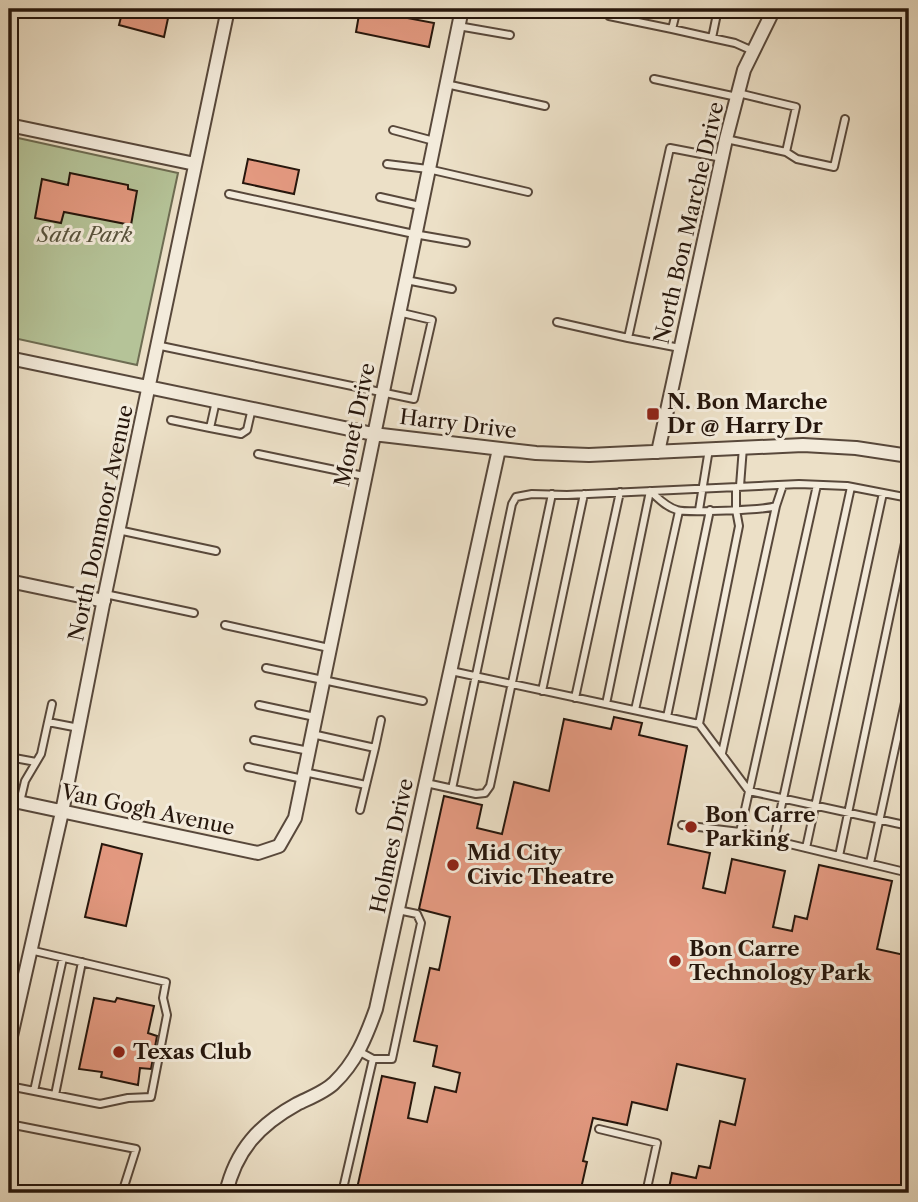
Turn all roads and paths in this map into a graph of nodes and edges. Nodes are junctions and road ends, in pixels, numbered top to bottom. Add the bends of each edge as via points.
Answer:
1 (228, 9) edge
2 (461, 9) edge
3 (677, 9) edge
4 (718, 9) edge
5 (774, 9) edge
6 (610, 16) dead end
7 (458, 26) junction
8 (672, 29) junction
9 (510, 35) dead end
10 (712, 38) junction
11 (753, 51) junction
12 (654, 79) dead end
13 (446, 84) junction
14 (738, 95) junction
15 (545, 106) dead end
16 (845, 119) dead end
17 (9, 125) edge
18 (393, 130) dead end
19 (726, 139) junction
20 (434, 141) junction
21 (786, 152) junction
22 (722, 158) junction
23 (195, 164) junction
24 (387, 164) dead end
25 (428, 169) junction
26 (528, 192) dead end
27 (229, 194) dead end
28 (380, 197) dead end
29 (420, 206) junction
30 (414, 234) junction
31 (466, 243) dead end
32 (405, 279) junction
33 (452, 289) dead end
34 (398, 312) junction
35 (557, 322) dead end
36 (628, 338) junction
37 (156, 345) junction
38 (680, 348) junction
39 (9, 358) edge
40 (148, 387) junction
41 (381, 393) junction
42 (216, 401) junction
43 (252, 408) junction
44 (171, 420) dead end
45 (210, 428) junction
46 (373, 433) junction
47 (743, 447) junction
48 (499, 449) junction
49 (709, 449) junction
50 (658, 453) junction
51 (258, 454) dead end
52 (909, 456) edge
53 (364, 476) junction
54 (783, 485) junction
55 (817, 485) junction
56 (738, 487) junction
57 (851, 487) junction
58 (702, 488) junction
59 (650, 491) junction
60 (620, 492) junction
61 (883, 493) junction
62 (552, 494) junction
63 (584, 494) junction
64 (909, 498) edge
65 (776, 506) junction
66 (699, 510) junction
67 (710, 510) junction
68 (736, 510) junction
69 (678, 511) junction
70 (909, 524) edge
71 (118, 530) junction
72 (216, 551) dead end
73 (9, 581) edge
74 (104, 597) junction
75 (194, 613) dead end
76 (225, 625) dead end
77 (329, 648) junction
78 (266, 668) dead end
79 (451, 671) junction
80 (475, 677) junction
81 (323, 680) junction
82 (511, 684) junction
83 (909, 684) edge
84 (542, 691) junction
85 (575, 698) junction
86 (423, 701) dead end
87 (52, 704) dead end
88 (606, 704) junction
89 (259, 705) dead end
90 (635, 710) junction
91 (315, 717) junction
92 (667, 717) junction
93 (381, 720) dead end
94 (48, 722) junction
95 (699, 724) junction
96 (79, 728) junction
97 (312, 734) junction
98 (254, 740) dead end
99 (374, 748) junction
100 (309, 751) junction
101 (722, 754) junction
102 (9, 757) edge
103 (36, 762) junction
104 (248, 767) dead end
105 (304, 775) junction
106 (426, 783) junction
107 (366, 785) junction
108 (452, 789) junction
109 (749, 791) junction
110 (784, 798) junction
111 (14, 802) edge
112 (815, 805) junction
113 (360, 810) dead end
114 (62, 812) junction
115 (846, 812) junction
116 (880, 820) junction
117 (682, 825) dead end
118 (909, 826) edge
119 (740, 832) junction
120 (774, 840) junction
121 (279, 846) joint
122 (806, 848) junction
123 (909, 854) edge
124 (838, 856) junction
125 (870, 863) junction
126 (907, 872) edge
127 (398, 910) junction
128 (30, 950) junction
129 (62, 958) junction
130 (82, 962) junction
131 (9, 1045) edge
132 (360, 1052) junction
133 (373, 1059) junction
134 (9, 1086) edge
135 (34, 1091) junction
136 (55, 1095) junction
137 (9, 1124) edge
138 (599, 1129) dead end
139 (122, 1193) edge
140 (226, 1193) edge
141 (342, 1193) edge
142 (646, 1193) edge

1 - 23 street, North Donmoor Avenue
2 - 7 street, Monet Drive
3 - 8 lane
4 - 10 lane
5 - 11 street, North Bon Marche Drive
6 - 8 lane
7 - 9 lane
7 - 13 street, Monet Drive
8 - 10 lane
10 - 11 lane
11 - 14 street, North Bon Marche Drive
12 - 14 lane
13 - 15 lane
13 - 20 street, Monet Drive
14 - 19 street, North Bon Marche Drive
14 - 21 lane via 796,107
16 - 21 lane via 834,167
17 - 23 street
18 - 20 lane
19 - 21 lane
19 - 22 street, North Bon Marche Drive
20 - 25 street, Monet Drive
22 - 36 lane via 670,148
22 - 38 street, North Bon Marche Drive
23 - 37 street, North Donmoor Avenue
24 - 25 lane
25 - 26 lane
25 - 29 street, Monet Drive
27 - 30 lane
28 - 29 lane
29 - 30 street, Monet Drive
30 - 31 lane
30 - 32 street, Monet Drive
32 - 33 lane
32 - 34 street, Monet Drive
34 - 41 street, Monet Drive
34 - 41 lane via 432,320 414,399
35 - 36 lane
36 - 38 lane
37 - 40 street, North Donmoor Avenue
37 - 41 lane
38 - 50 street, North Bon Marche Drive
39 - 40 street, Harry Drive
40 - 42 street, Harry Drive
40 - 71 street, North Donmoor Avenue
41 - 46 street, Monet Drive
42 - 43 street, Harry Drive
42 - 45 lane
43 - 45 lane via 247,430 241,434
43 - 46 street, Harry Drive
44 - 45 lane
46 - 48 street, Harry Drive
46 - 53 street, Monet Drive
47 - 49 street, Harry Drive
47 - 52 street, Harry Drive via 834,446
47 - 56 lane
48 - 50 street, Harry Drive via 589,455
48 - 79 street, Holmes Drive
49 - 50 street, Harry Drive
49 - 58 lane
51 - 53 lane
53 - 77 street, Monet Drive
54 - 55 lane
54 - 56 lane
54 - 65 lane
55 - 57 lane
55 - 109 lane
56 - 58 lane
56 - 68 lane
57 - 61 lane
57 - 110 lane
58 - 59 lane
58 - 66 lane
59 - 60 lane
59 - 69 lane
59 - 88 lane
60 - 63 lane
60 - 85 lane
61 - 64 lane
61 - 112 lane
62 - 63 lane
62 - 80 lane via 516,496 512,504
62 - 82 lane
63 - 84 lane
65 - 68 lane
65 - 101 lane
66 - 67 lane
66 - 69 lane
67 - 68 lane
67 - 92 lane
68 - 95 lane via 739,526
69 - 90 lane
70 - 115 lane
71 - 72 lane
71 - 74 street, North Donmoor Avenue
73 - 74 street
74 - 75 lane
74 - 96 street, North Donmoor Avenue
76 - 77 lane
77 - 81 street, Monet Drive
78 - 81 lane
79 - 80 lane
79 - 106 street, Holmes Drive
80 - 82 lane
80 - 108 lane
81 - 86 lane
81 - 91 street, Monet Drive
82 - 84 lane
82 - 108 lane via 490,786 485,793 476,794
83 - 116 lane
84 - 85 lane
85 - 88 lane
87 - 94 lane
88 - 90 lane
89 - 91 lane
90 - 92 lane
91 - 97 street, Monet Drive
92 - 95 lane
93 - 99 lane
94 - 96 lane
94 - 103 lane
95 - 101 lane
96 - 114 street, North Donmoor Avenue
97 - 99 lane
97 - 100 street, Monet Drive
98 - 100 lane
99 - 107 lane
100 - 105 street, Monet Drive
101 - 109 lane
102 - 103 lane
103 - 111 lane
104 - 105 lane
105 - 107 lane
105 - 121 street, Monet Drive via 295,818
106 - 108 lane
106 - 127 street, Holmes Drive
107 - 113 lane
109 - 110 lane
109 - 119 lane
110 - 112 lane
110 - 120 lane
111 - 114 street, Van Gogh Avenue
112 - 115 lane
112 - 122 lane
114 - 121 street, Van Gogh Avenue via 258,853
114 - 128 street, North Donmoor Avenue
115 - 116 lane
115 - 124 lane
116 - 118 lane
116 - 125 lane
117 - 119 lane
119 - 120 lane
120 - 122 lane
122 - 124 lane
123 - 126 lane
124 - 125 lane
125 - 126 lane
127 - 132 street, Holmes Drive via 376,1009
127 - 133 lane via 417,914 421,923 392,1059
128 - 129 lane
128 - 131 street, North Donmoor Avenue
129 - 130 lane
129 - 135 lane
130 - 136 lane
130 - 136 lane via 166,982 167,1015 151,1097 100,1104
132 - 133 lane
132 - 140 street, Holmes Drive via 333,1085 283,1112 251,1137 230,1174
133 - 141 lane
134 - 135 lane
135 - 136 lane
137 - 139 lane via 136,1149
138 - 142 lane via 657,1143

